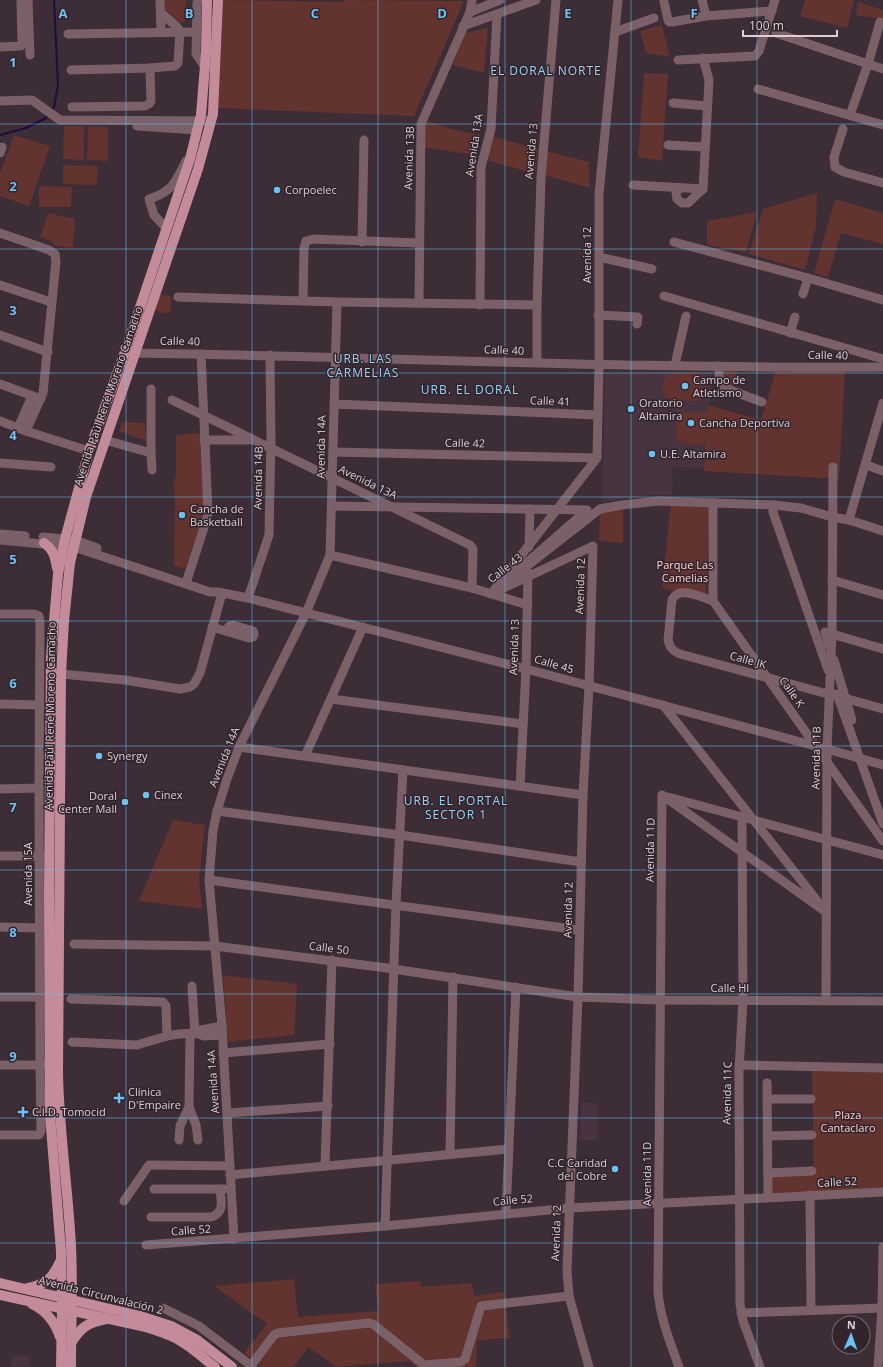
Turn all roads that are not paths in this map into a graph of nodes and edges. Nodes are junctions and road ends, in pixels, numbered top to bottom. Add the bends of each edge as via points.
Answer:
1 (21, 0) edge
2 (28, 0) edge
3 (160, 0) edge
4 (199, 0) edge
5 (207, 0) edge
6 (218, 0) edge
7 (472, 0) edge
8 (500, 0) edge
9 (536, 0) edge
10 (556, 0) edge
11 (618, 0) edge
12 (702, 0) edge
13 (776, 0) edge
14 (664, 2) dead end
15 (772, 11) junction
16 (470, 12) junction
17 (161, 13) junction
18 (497, 14) junction
19 (706, 16) junction
20 (654, 18) dead end
21 (880, 22) dead end
22 (463, 26) junction
23 (161, 32) junction
24 (615, 32) junction
25 (776, 33) dead end
26 (68, 34) dead end
27 (180, 34) junction
28 (196, 35) junction
29 (0, 47) edge
30 (30, 55) dead end
31 (703, 58) junction
32 (678, 60) dead end
33 (868, 64) junction
34 (150, 68) junction
35 (205, 68) junction
36 (883, 69) edge
37 (71, 70) dead end
38 (758, 89) dead end
39 (0, 101) edge
40 (672, 103) dead end
41 (707, 106) junction
42 (72, 107) dead end
43 (850, 115) junction
44 (211, 121) junction
45 (883, 125) edge
46 (130, 126) dead end
47 (198, 126) junction
48 (843, 129) dead end
49 (364, 140) dead end
50 (668, 145) dead end
51 (705, 148) junction
52 (193, 149) junction
53 (883, 183) edge
54 (633, 185) dead end
55 (680, 188) junction
56 (703, 189) junction
57 (166, 228) junction
58 (0, 233) edge
59 (362, 242) junction
60 (674, 242) dead end
61 (419, 243) junction
62 (599, 258) junction
63 (652, 269) dead end
64 (808, 278) junction
65 (0, 285) edge
66 (803, 294) dead end
67 (664, 296) dead end
68 (178, 297) dead end
69 (883, 300) edge
70 (303, 301) junction
71 (51, 302) junction
72 (337, 302) junction
73 (419, 303) junction
74 (480, 304) junction
75 (537, 305) junction
76 (598, 315) junction
77 (638, 316) dead end
78 (686, 316) dead end
79 (795, 318) dead end
80 (790, 333) junction
81 (0, 335) edge
82 (130, 351) junction
83 (48, 352) junction
84 (201, 354) junction
85 (270, 355) junction
86 (336, 357) junction
87 (883, 359) edge
88 (537, 363) junction
89 (599, 365) junction
90 (675, 365) junction
91 (719, 366) junction
92 (883, 368) edge
93 (0, 384) edge
94 (152, 389) dead end
95 (37, 397) junction
96 (172, 400) dead end
97 (762, 402) dead end
98 (883, 403) edge
99 (334, 404) junction
100 (597, 415) junction
101 (881, 418) edge
102 (0, 421) edge
103 (22, 430) junction
104 (105, 440) junction
105 (204, 440) junction
106 (271, 440) junction
107 (89, 450) junction
108 (333, 452) junction
109 (151, 453) junction
110 (597, 458) junction
111 (0, 463) edge
112 (866, 465) junction
113 (51, 467) dead end
114 (833, 467) dead end
115 (152, 470) dead end
116 (883, 471) edge
117 (713, 503) junction
118 (773, 505) junction
119 (332, 506) junction
120 (530, 509) junction
121 (832, 517) junction
122 (849, 520) junction
123 (883, 531) edge
124 (0, 534) edge
125 (0, 540) edge
126 (44, 543) junction
127 (69, 543) junction
128 (330, 555) junction
129 (58, 574) junction
130 (832, 580) junction
131 (186, 581) junction
132 (472, 588) junction
133 (220, 592) junction
134 (491, 594) junction
135 (883, 595) edge
136 (248, 598) junction
137 (713, 601) junction
138 (528, 605) junction
139 (306, 613) junction
140 (0, 614) edge
141 (212, 627) junction
142 (364, 627) junction
143 (227, 630) dead end
144 (832, 634) junction
145 (883, 649) edge
146 (526, 669) junction
147 (61, 674) junction
148 (589, 686) junction
149 (830, 694) junction
150 (331, 698) junction
151 (0, 704) edge
152 (40, 705) junction
153 (663, 705) junction
154 (883, 709) edge
155 (523, 724) junction
156 (239, 747) junction
157 (827, 749) junction
158 (305, 756) junction
159 (883, 766) edge
160 (403, 770) junction
161 (520, 786) junction
162 (39, 788) junction
163 (0, 789) edge
164 (583, 795) junction
165 (662, 795) junction
166 (217, 812) junction
167 (742, 816) junction
168 (883, 820) edge
169 (883, 824) edge
170 (400, 836) junction
171 (826, 840) junction
172 (883, 841) edge
173 (883, 855) edge
174 (0, 856) edge
175 (40, 856) junction
176 (581, 862) junction
177 (209, 880) junction
178 (396, 904) junction
179 (826, 912) junction
180 (0, 927) edge
181 (40, 928) junction
182 (580, 930) junction
183 (74, 944) dead end
184 (215, 946) junction
185 (332, 960) junction
186 (394, 969) junction
187 (453, 977) junction
188 (192, 986) dead end
189 (516, 987) junction
190 (0, 997) edge
191 (40, 997) junction
192 (578, 997) junction
193 (71, 999) dead end
194 (660, 1000) junction
195 (743, 1000) junction
196 (826, 1000) junction
197 (883, 1001) edge
198 (222, 1031) junction
199 (194, 1034) junction
200 (166, 1036) junction
201 (72, 1042) dead end
202 (330, 1044) junction
203 (223, 1053) junction
204 (0, 1065) edge
205 (40, 1065) junction
206 (54, 1065) junction
207 (739, 1065) junction
208 (883, 1068) edge
209 (767, 1083) dead end
210 (767, 1099) junction
211 (811, 1099) dead end
212 (328, 1106) junction
213 (189, 1108) junction
214 (228, 1113) junction
215 (0, 1135) edge
216 (812, 1135) dead end
217 (767, 1136) junction
218 (179, 1140) dead end
219 (198, 1140) dead end
220 (509, 1149) junction
221 (450, 1154) junction
222 (386, 1160) junction
223 (325, 1166) junction
224 (230, 1170) junction
225 (812, 1171) dead end
226 (768, 1173) junction
227 (154, 1189) dead end
228 (220, 1189) junction
229 (231, 1189) junction
230 (883, 1192) edge
231 (810, 1195) junction
232 (768, 1197) junction
233 (739, 1199) junction
234 (124, 1201) dead end
235 (659, 1203) junction
236 (569, 1208) junction
237 (506, 1213) junction
238 (151, 1217) dead end
239 (384, 1226) junction
240 (234, 1238) junction
241 (146, 1245) dead end
242 (883, 1247) edge
243 (61, 1260) junction
244 (71, 1276) junction
245 (0, 1283) edge
246 (24, 1288) junction
247 (0, 1295) edge
248 (569, 1296) junction
249 (62, 1297) junction
250 (22, 1299) junction
251 (72, 1299) junction
252 (108, 1308) junction
253 (164, 1308) dead end
254 (882, 1308) edge
255 (67, 1309) junction
256 (811, 1310) junction
257 (741, 1313) junction
258 (107, 1318) junction
259 (66, 1342) junction
260 (439, 1366) edge
261 (61, 1367) edge
262 (71, 1367) edge
263 (215, 1367) edge
264 (232, 1367) edge
265 (252, 1367) edge
266 (589, 1367) edge
267 (679, 1367) edge
268 (760, 1367) edge
269 (878, 1367) edge

1 - 29 street via 22,44
2 - 30 street
3 - 17 street
4 - 28 street via 196,3
5 - 35 main road, Avenida Paúl René Moreno Camacho
6 - 44 main road, Avenida Paúl René Moreno Camacho
7 - 16 street, Avenida 13B
8 - 16 street
9 - 18 street
10 - 75 street, Avenida 13 via 540,178
11 - 24 street, Avenida 12
12 - 19 street
13 - 15 street
14 - 19 street via 669,22
15 - 19 street
15 - 31 street via 755,56
16 - 22 street, Avenida 13B
17 - 23 street
17 - 27 street via 177,27
18 - 22 street
18 - 74 street, Avenida 13A via 491,129 481,167
20 - 24 street
21 - 33 street
22 - 61 street, Avenida 13B via 421,124
23 - 26 street
23 - 27 street
24 - 62 street, Avenida 12 via 599,194
25 - 33 street
27 - 28 street
27 - 34 street via 176,66
28 - 35 street via 196,54
31 - 32 street
31 - 41 street via 709,80
33 - 36 street
33 - 43 street
34 - 37 street
34 - 42 street via 149,104
35 - 47 main road, Avenida Paúl René Moreno Camacho
38 - 43 street
39 - 47 street via 32,100 60,120
40 - 41 street
41 - 51 street
43 - 45 street
44 - 47 street
44 - 82 main road, Avenida Paúl René Moreno Camacho via 198,170
46 - 47 street
47 - 52 main road, Avenida Paúl René Moreno Camacho
48 - 53 street via 834,157 836,167 844,172
49 - 59 street
50 - 51 street
51 - 56 street
52 - 57 main road, Avenida Paúl René Moreno Camacho
52 - 57 street via 169,190 161,196 149,199 154,215
54 - 55 street
55 - 56 street
55 - 56 street via 676,193 677,199 682,203 688,203
57 - 82 main road, Avenida Paúl René Moreno Camacho
58 - 71 street via 54,254 56,261
59 - 61 street
59 - 70 street via 314,239 306,241
60 - 64 street
61 - 73 street, Avenida 13B
62 - 63 street
62 - 76 street, Avenida 12
64 - 66 street
64 - 69 street
65 - 71 street
67 - 80 street
68 - 70 street
70 - 72 street
71 - 83 street
72 - 73 street
72 - 86 street, Avenida 14A
73 - 74 street
74 - 75 street
75 - 88 street, Avenida 13
76 - 77 street
76 - 89 street, Avenida 12
78 - 90 street
79 - 80 street
80 - 87 street
81 - 83 street
82 - 84 street, Calle 40
82 - 104 main road, Avenida Paúl René Moreno Camacho
82 - 107 main road, Avenida Paúl René Moreno Camacho
83 - 95 street
84 - 85 street, Calle 40
84 - 105 street
85 - 86 street, Calle 40
85 - 106 street, Avenida 14B
86 - 88 street, Calle 40
86 - 99 street, Avenida 14A
88 - 89 street, Calle 40
89 - 90 street, Calle 40
89 - 100 street, Avenida 12
90 - 91 street, Calle 40
91 - 92 street, Calle 40
91 - 97 street via 722,387
93 - 95 street
94 - 109 street
95 - 103 street
96 - 132 street, Avenida 13A via 470,545 473,549
98 - 101 street
99 - 100 street, Calle 41
99 - 108 street, Avenida 14A
100 - 110 street, Avenida 12
101 - 112 street
102 - 103 street
103 - 107 street
104 - 109 street
104 - 127 main road, Avenida Paúl René Moreno Camacho
105 - 106 street
105 - 131 street via 208,511
106 - 136 street, Avenida 14B via 269,536
107 - 127 main road, Avenida Paúl René Moreno Camacho
108 - 110 street, Calle 42
108 - 119 street, Avenida 14A
109 - 115 street
110 - 134 street
111 - 113 street
112 - 116 street
112 - 122 street
114 - 121 street, Avenida 11B
117 - 118 street, Calle 43
117 - 134 street, Calle 43 via 659,501 600,509
117 - 137 street
118 - 121 street, Calle 43 via 801,508
118 - 169 street via 772,512
119 - 120 street, Calle 43
119 - 128 street, Avenida 14A
120 - 134 street, Calle 43 via 587,510
120 - 138 street, Avenida 13
121 - 122 street, Calle 43
121 - 130 street, Avenida 11B
122 - 123 street, Calle 43
124 - 127 street, Calle 45
125 - 126 street, Calle 45
126 - 127 street, Calle 45
126 - 129 main road via 55,555
127 - 129 main road, Avenida Paúl René Moreno Camacho
127 - 131 street, Calle 45
127 - 147 main road, Avenida Paúl René Moreno Camacho via 70,564
128 - 132 street
128 - 139 street, Avenida 14A
129 - 206 main road, Avenida Paúl René Moreno Camacho via 50,673 49,883
130 - 135 street
130 - 144 street, Avenida 11B
131 - 133 street, Calle 45 via 212,587
132 - 134 street
133 - 136 street, Calle 45
133 - 141 street
134 - 138 street
134 - 148 street, Avenida 12 via 593,546
136 - 139 street, Calle 45
137 - 149 street, Calle JK via 685,592 675,595 672,600 668,640 673,651
137 - 172 street, Calle K
138 - 146 street, Avenida 13
139 - 142 street, Calle 45
139 - 156 street, Avenida 14A
140 - 152 street, Avenida 15A via 39,616
141 - 143 street
141 - 147 street via 198,679 185,689
142 - 146 street, Calle 45
142 - 150 street
144 - 145 street
144 - 149 street, Avenida 11B
144 - 168 street via 825,632
146 - 148 street, Calle 45
146 - 155 street, Avenida 13
147 - 206 main road, Avenida Paúl René Moreno Camacho
148 - 153 street, Calle 45
148 - 164 street, Avenida 12
149 - 154 street, Calle JK
149 - 157 street, Avenida 11B
150 - 155 street
150 - 158 street
151 - 152 street
152 - 162 street, Avenida 15A
153 - 157 street, Calle 45
153 - 179 street
155 - 161 street, Avenida 13
156 - 158 street
156 - 166 street, Avenida 14A
157 - 159 street, Calle 45
157 - 171 street, Avenida 11B
158 - 160 street
160 - 161 street
160 - 170 street
161 - 164 street
162 - 163 street
162 - 175 street, Avenida 15A
164 - 176 street, Avenida 12
165 - 167 street
165 - 179 street
165 - 194 street, Avenida 11D
166 - 170 street
166 - 177 street, Avenida 14A
167 - 171 street
167 - 195 street, Avenida 11C
170 - 176 street
170 - 178 street
171 - 173 street
171 - 179 street, Avenida 11B
174 - 175 street
175 - 181 street, Avenida 15A
176 - 182 street, Avenida 12
177 - 178 street
177 - 184 street, Avenida 14A
178 - 182 street
178 - 186 street
179 - 196 street, Avenida 11B
180 - 181 street
181 - 191 street, Avenida 15A
182 - 192 street, Avenida 12
183 - 184 street, Calle 50
184 - 185 street, Calle 50
184 - 198 street, Avenida 14A
185 - 186 street, Calle 50
185 - 202 street
186 - 187 street, Calle 50
186 - 222 street
187 - 189 street, Calle 50
187 - 221 street
188 - 199 street
189 - 192 street, Calle 50
189 - 220 street
190 - 191 street
191 - 205 street, Avenida 15A
192 - 194 street, Calle HI
192 - 236 street, Avenida 12
193 - 200 street via 163,1002 166,1006
194 - 195 street, Calle HI
194 - 235 street, Avenida 11D
195 - 196 street, Calle HI
195 - 207 street, Avenida 11C
196 - 197 street, Calle HI
198 - 199 street via 204,1036
198 - 203 street, Avenida 14A
199 - 200 street
199 - 213 street
200 - 201 street via 137,1045
202 - 203 street
202 - 212 street
203 - 214 street, Avenida 14A
204 - 205 street
205 - 206 street
205 - 215 street, Avenida 15A via 39,1135
206 - 243 main road, Avenida Paúl René Moreno Camacho via 50,1122
206 - 244 main road, Avenida Paúl René Moreno Camacho via 68,1209
207 - 208 street
207 - 233 street, Avenida 11C
209 - 210 street
210 - 211 street
210 - 217 street
212 - 214 street
212 - 223 street
213 - 218 street via 180,1126
213 - 219 street via 196,1124
214 - 224 street, Avenida 14A
216 - 217 street
217 - 226 street
220 - 221 street
220 - 237 street
221 - 222 street
222 - 223 street
222 - 239 street
223 - 224 street
224 - 229 street, Avenida 14A
224 - 234 street via 149,1164
225 - 226 street
226 - 232 street
227 - 228 street
228 - 229 street
228 - 238 street via 221,1209 212,1217
229 - 240 street, Avenida 14A
230 - 231 street, Calle 52
231 - 232 street, Calle 52
231 - 256 street
232 - 233 street, Calle 52
233 - 235 street, Calle 52
233 - 257 street, Avenida 11C
235 - 236 street, Calle 52
235 - 267 street, Avenida 11D via 658,1291 665,1328
236 - 237 street, Calle 52
236 - 248 street, Avenida 12
237 - 239 street, Calle 52
239 - 240 street, Calle 52
240 - 241 street, Calle 52
242 - 254 street
243 - 246 main road via 56,1272 46,1282
243 - 249 main road, Avenida Paúl René Moreno Camacho
244 - 251 main road, Avenida Paúl René Moreno Camacho
244 - 252 main road via 77,1289 87,1299
245 - 246 main road, Avenida Circunvalación 2
246 - 249 main road, Avenida Circunvalación 2
247 - 250 main road, Avenida Circunvalación 2
248 - 260 street via 481,1306 464,1361
248 - 266 street, Avenida 12
249 - 251 main road, Avenida Circunvalación 2
249 - 255 main road, Avenida Paúl René Moreno Camacho
250 - 255 main road, Avenida Circunvalación 2
250 - 259 main road via 48,1315
251 - 252 main road, Avenida Circunvalación 2
251 - 255 main road, Avenida Paúl René Moreno Camacho
252 - 264 main road, Avenida Circunvalación 2 via 181,1330
253 - 265 street via 199,1326
254 - 256 street
254 - 269 street
255 - 258 main road, Avenida Circunvalación 2
255 - 259 main road
256 - 257 street
257 - 268 street, Avenida 11C
258 - 259 main road via 84,1326
258 - 263 main road, Avenida Circunvalación 2 via 146,1327 172,1337 192,1348
259 - 261 main road
259 - 262 main road
260 - 265 street via 422,1364 373,1324 366,1323 278,1333

